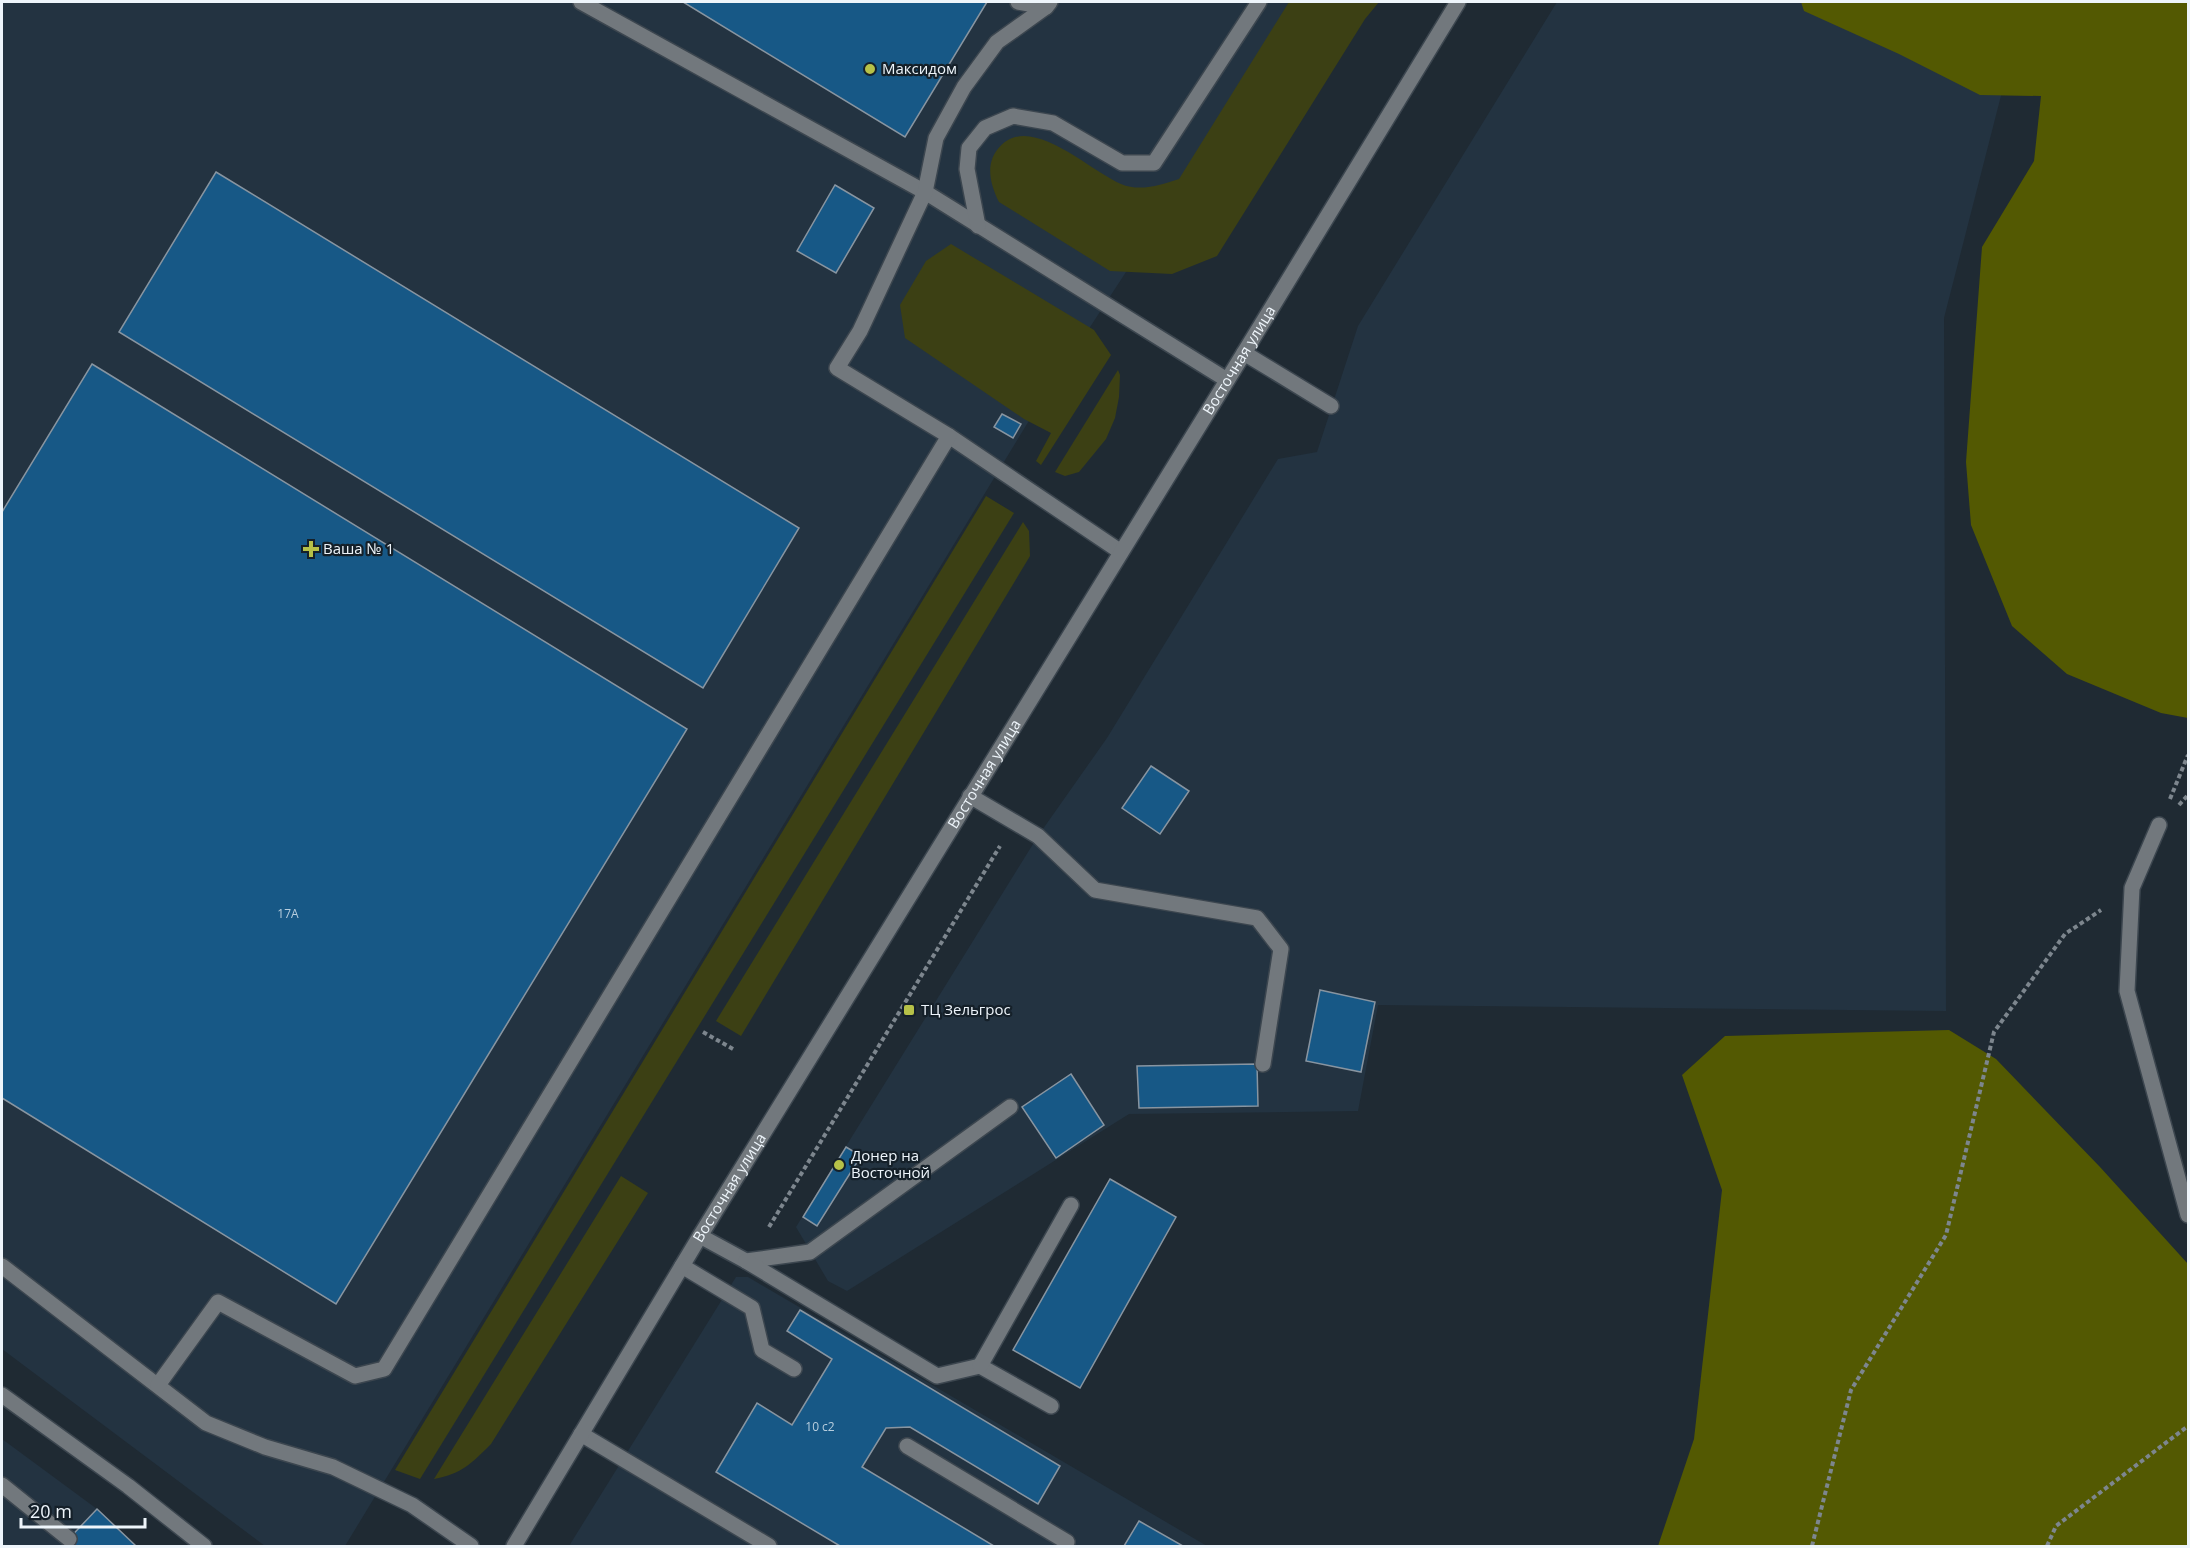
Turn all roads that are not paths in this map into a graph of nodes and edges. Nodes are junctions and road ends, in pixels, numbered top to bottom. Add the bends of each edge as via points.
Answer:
1 (581, 2) edge
2 (1018, 2) edge
3 (1259, 2) edge
4 (1458, 2) edge
5 (1048, 4) edge
6 (925, 192) junction
7 (978, 226) junction
8 (1245, 353) junction
9 (1227, 380) junction
10 (1331, 406) dead end
11 (949, 436) junction
12 (1121, 552) junction
13 (970, 795) junction
14 (2159, 825) road end
15 (1263, 1065) dead end
16 (1010, 1107) dead end
17 (1071, 1205) dead end
18 (2188, 1215) edge
19 (700, 1236) junction
20 (747, 1261) junction
21 (2, 1266) edge
22 (682, 1266) junction
23 (980, 1366) junction
24 (794, 1369) dead end
25 (159, 1384) junction
26 (2, 1395) edge
27 (1051, 1406) dead end
28 (581, 1434) junction
29 (907, 1446) dead end
30 (2, 1485) edge
31 (69, 1539) dead end
32 (204, 1546) edge
33 (471, 1546) edge
34 (514, 1546) edge
35 (769, 1546) edge
36 (1065, 1546) edge

1 - 6 street
2 - 5 street
3 - 7 street via 1154,163 1122,163 1053,123 1013,116 985,128 969,148 967,169
4 - 8 street, Восточная улица
5 - 6 street via 997,42 964,87 936,138
6 - 7 street
6 - 11 street via 860,331 837,368
7 - 9 street
8 - 9 street, Восточная улица
8 - 10 street
9 - 12 street, Восточная улица
11 - 12 street
11 - 25 street via 384,1369 355,1376 218,1302
12 - 13 street, Восточная улица
13 - 15 street via 1038,836 1095,890 1257,918 1281,949
13 - 19 street, Восточная улица
14 - 18 street via 2132,888 2127,992
16 - 20 street via 810,1252
17 - 23 street
19 - 20 street
19 - 22 street, Восточная улица
20 - 23 street via 937,1376
21 - 25 street
22 - 24 street via 752,1308 762,1350
22 - 28 street, Восточная улица
23 - 27 street
25 - 33 street via 206,1423 266,1447 333,1467 412,1505
26 - 32 street
28 - 34 street, Восточная улица
28 - 35 street
29 - 36 street via 1067,1542
30 - 31 street

